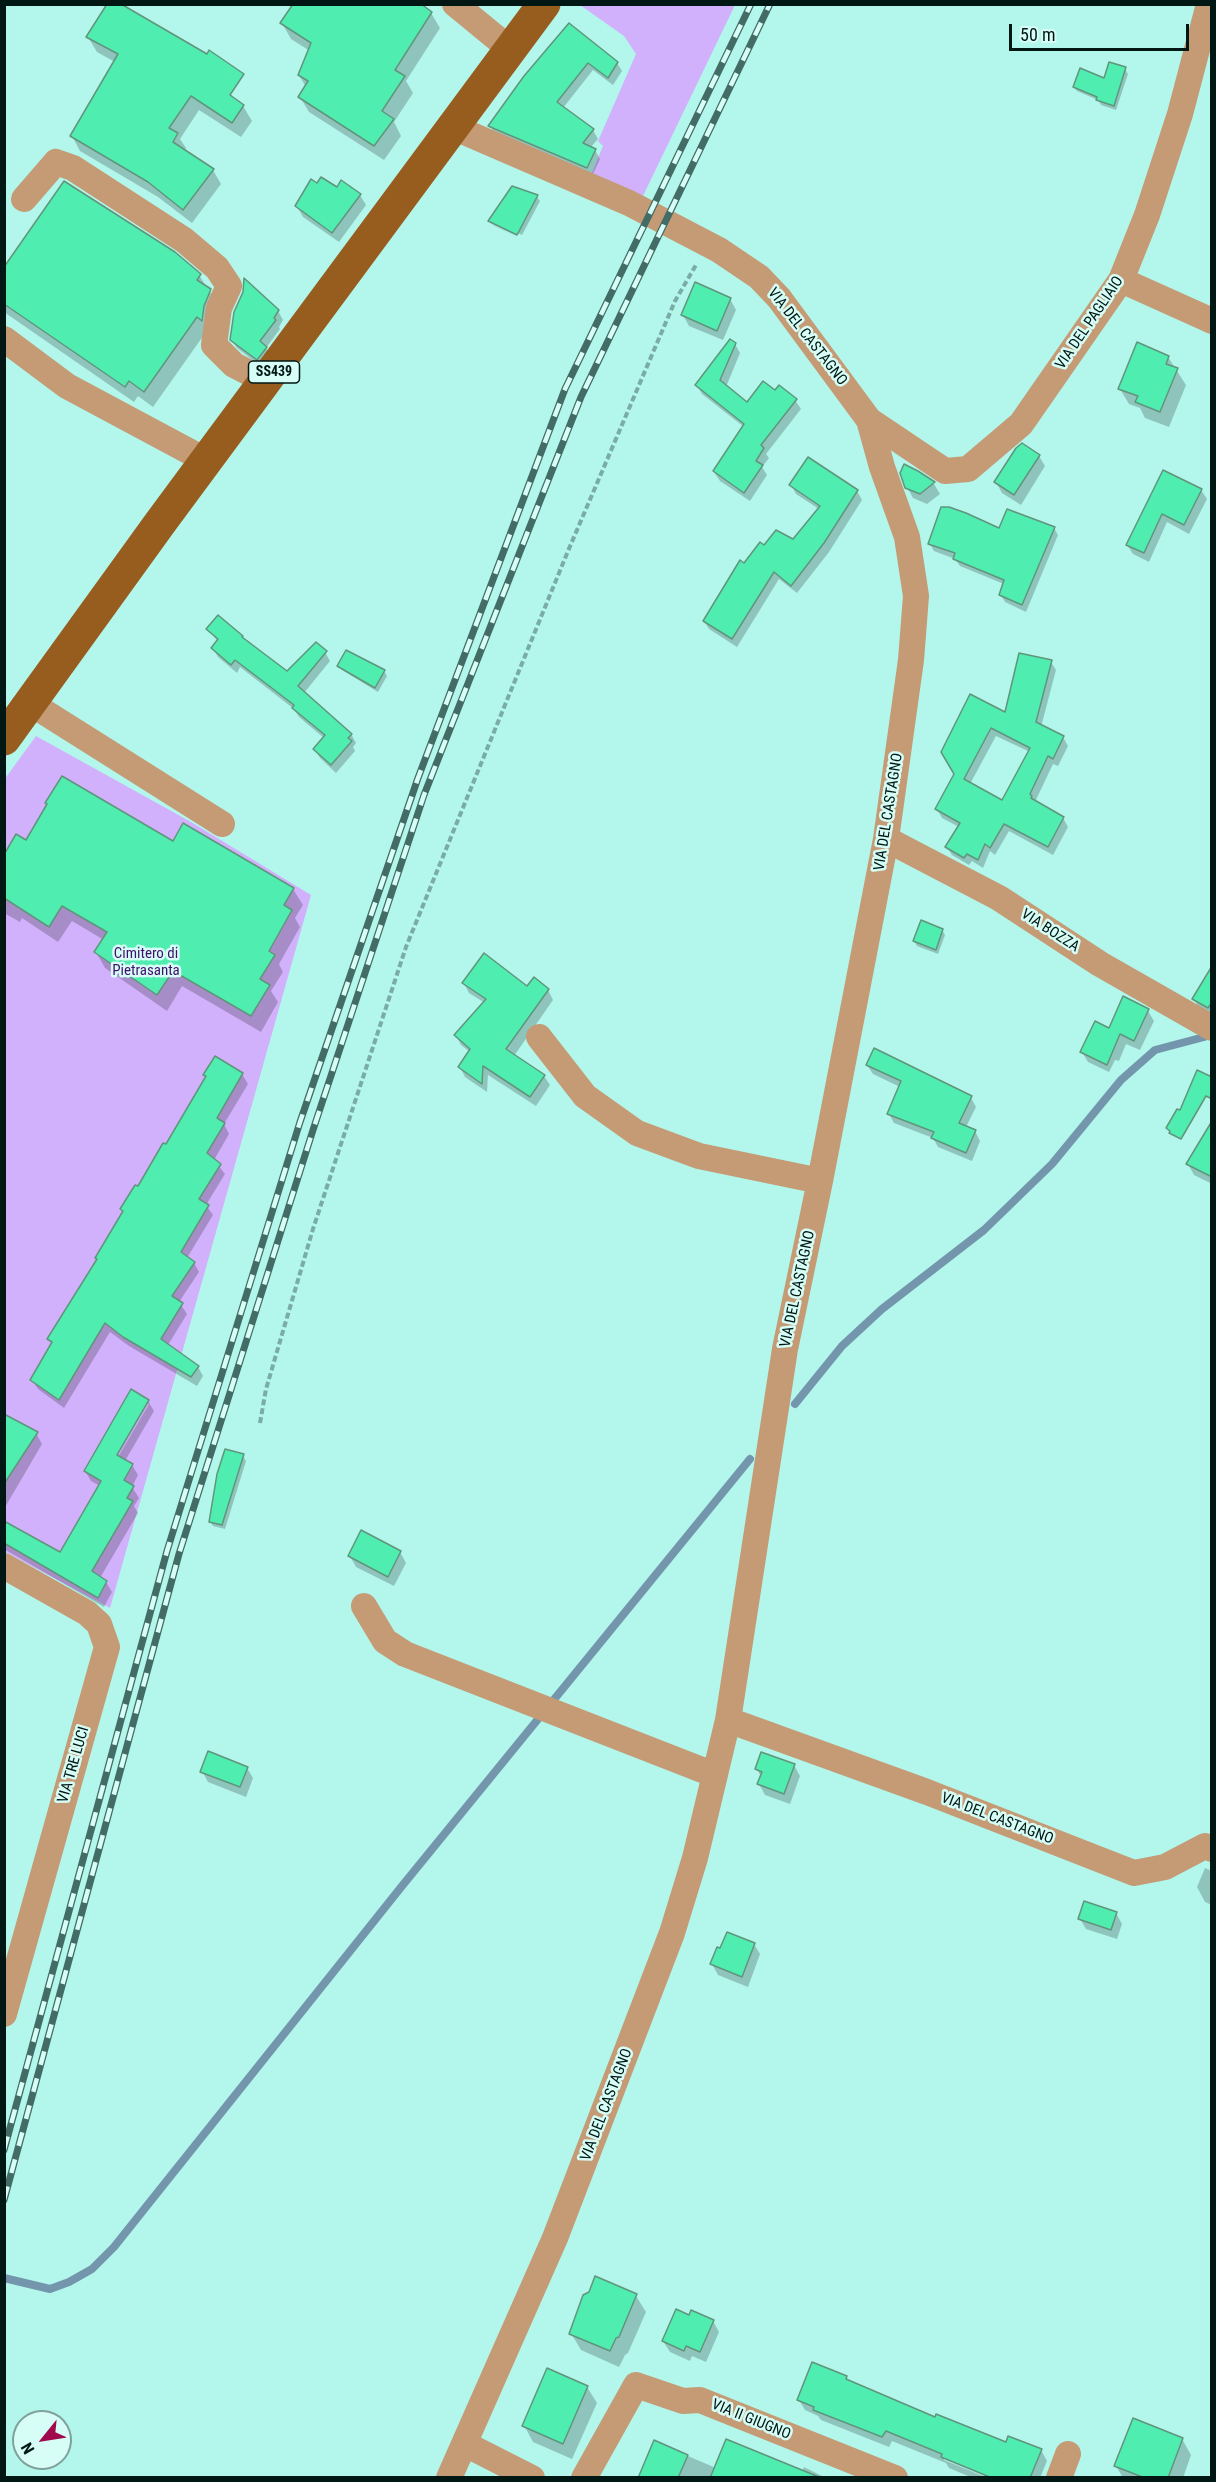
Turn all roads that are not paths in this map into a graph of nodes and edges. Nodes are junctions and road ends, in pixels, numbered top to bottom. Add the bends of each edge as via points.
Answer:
1 (455, 4) edge
2 (544, 4) edge
3 (1209, 4) edge
4 (511, 50) junction
5 (453, 127) junction
6 (24, 199) dead end
7 (1120, 280) junction
8 (1212, 321) edge
9 (4, 339) edge
10 (267, 382) junction
11 (869, 420) junction
12 (207, 461) junction
13 (30, 703) junction
14 (4, 740) edge
15 (222, 824) dead end
16 (886, 839) junction
17 (1212, 1028) edge
18 (539, 1037) dead end
19 (820, 1180) junction
20 (4, 1566) edge
21 (364, 1606) dead end
22 (728, 1720) junction
23 (715, 1775) junction
24 (1212, 1849) edge
25 (4, 2014) edge
26 (465, 2444) junction
27 (1068, 2454) dead end
28 (449, 2478) edge
29 (532, 2478) edge
30 (584, 2478) edge
31 (895, 2478) edge
32 (1059, 2478) edge

1 - 4 street
2 - 4 main road, SS439
3 - 7 street, VIA DEL PAGLIAIO via 1180,114 1147,215
4 - 5 main road, SS439
5 - 10 main road, SS439
5 - 11 street, VIA DEL CASTAGNO via 671,224 759,277 779,298
6 - 10 street via 56,162 74,168 184,240 217,268 229,286 219,308 213,345 234,365
7 - 8 street
7 - 11 street, VIA DEL PAGLIAIO via 1021,424 968,469 945,471
9 - 12 street via 67,386
10 - 12 main road, SS439
11 - 16 street, VIA DEL CASTAGNO via 907,537 916,596
12 - 13 main road, SS439
13 - 14 main road, SS439
13 - 15 street
16 - 17 street, VIA BOZZA via 999,898 1100,964
16 - 19 street, VIA DEL CASTAGNO
18 - 19 street via 585,1096 637,1133 699,1156
19 - 22 street, VIA DEL CASTAGNO via 785,1349
20 - 25 street, VIA TRE LUCI via 87,1612 99,1624 107,1647
21 - 23 street via 385,1641 405,1654
22 - 23 street, VIA DEL CASTAGNO
22 - 24 street, VIA DEL CASTAGNO via 1134,1872 1165,1867 1204,1846
23 - 26 street, VIA DEL CASTAGNO via 672,1933 555,2238
26 - 28 street, VIA DEL CASTAGNO
26 - 29 street
27 - 32 street
30 - 31 street, VIA II GIUGNO via 636,2385 683,2401 700,2400

